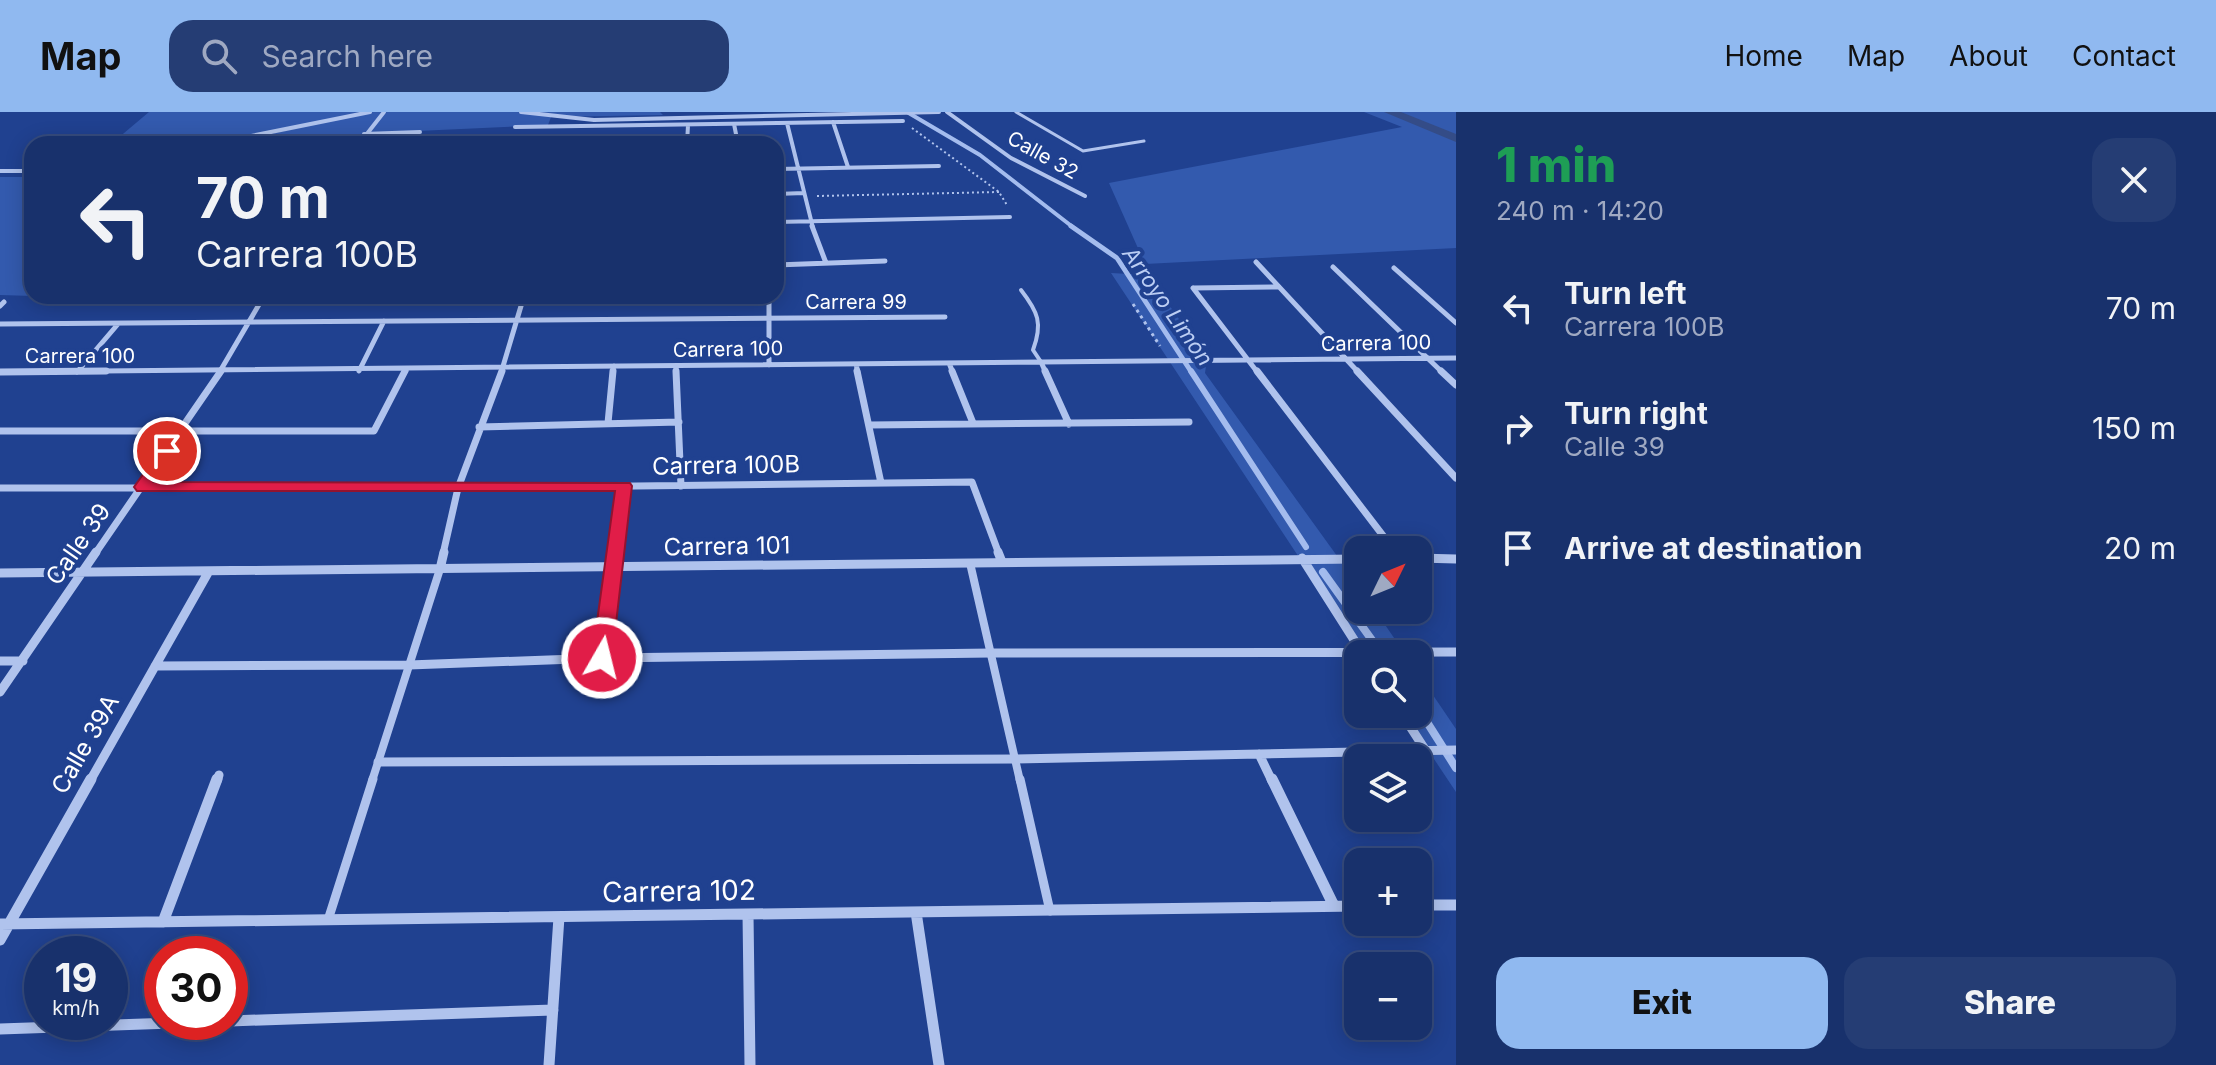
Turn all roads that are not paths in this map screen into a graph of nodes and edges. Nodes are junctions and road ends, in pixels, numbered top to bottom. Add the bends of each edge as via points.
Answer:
1 (370, 112) edge
2 (384, 112) edge
3 (521, 112) edge
4 (860, 112) edge
5 (939, 112) edge
6 (947, 112) edge
7 (1016, 112) edge
8 (865, 116) junction
9 (903, 121) road end
10 (833, 122) junction
11 (787, 123) junction
12 (734, 124) junction
13 (688, 125) junction
14 (515, 127) dead end
15 (420, 132) dead end
16 (364, 134) joint
17 (251, 136) edge
18 (687, 136) edge
19 (736, 136) edge
20 (1144, 141) dead end
21 (939, 166) dead end
22 (848, 167) junction
23 (798, 168) junction
24 (784, 169) edge
25 (0, 171) edge
26 (24, 171) edge
27 (784, 194) edge
28 (804, 195) junction
29 (1085, 196) dead end
30 (1010, 217) road end
31 (810, 221) junction
32 (784, 222) edge
33 (885, 261) dead end
34 (1256, 262) dead end
35 (826, 263) junction
36 (784, 265) edge
37 (1333, 267) dead end
38 (1394, 268) dead end
39 (1279, 287) junction
40 (1021, 290) dead end
41 (259, 304) edge
42 (522, 304) edge
43 (769, 304) edge
44 (945, 317) dead end
45 (769, 318) junction
46 (517, 320) junction
47 (384, 321) junction
48 (249, 322) junction
49 (1456, 323) edge
50 (0, 324) edge
51 (118, 324) junction
52 (1456, 358) edge
53 (1346, 359) junction
54 (1428, 359) junction
55 (1247, 360) junction
56 (1041, 362) junction
57 (949, 363) junction
58 (856, 364) junction
59 (769, 365) junction
60 (614, 366) junction
61 (676, 366) junction
62 (503, 368) junction
63 (406, 370) junction
64 (359, 371) junction
65 (0, 372) edge
66 (77, 372) junction
67 (220, 372) junction
68 (1456, 385) edge
69 (679, 422) junction
70 (1189, 422) dead end
71 (608, 423) junction
72 (973, 423) junction
73 (1069, 424) junction
74 (869, 425) junction
75 (479, 427) junction
76 (0, 431) edge
77 (180, 433) junction
78 (1456, 478) edge
79 (881, 483) junction
80 (624, 486) junction
81 (681, 486) junction
82 (143, 487) junction
83 (0, 488) edge
84 (458, 488) junction
85 (1383, 536) edge
86 (1302, 558) junction
87 (1432, 558) edge
88 (1344, 559) edge
89 (1456, 559) edge
90 (1002, 562) junction
91 (970, 563) junction
92 (614, 567) junction
93 (440, 569) junction
94 (209, 571) junction
95 (0, 573) edge
96 (82, 573) junction
97 (1356, 640) edge
98 (1432, 652) edge
99 (1456, 652) edge
100 (991, 653) junction
101 (1344, 653) edge
102 (602, 658) junction
103 (0, 661) edge
104 (23, 661) junction
105 (409, 665) junction
106 (155, 666) junction
107 (0, 692) edge
108 (1456, 750) edge
109 (1432, 751) edge
110 (1344, 752) edge
111 (1259, 754) junction
112 (1015, 759) junction
113 (378, 762) junction
114 (219, 775) dead end
115 (1432, 905) edge
116 (1456, 905) edge
117 (1334, 906) junction
118 (1344, 906) edge
119 (1050, 911) junction
120 (916, 912) junction
121 (748, 914) junction
122 (559, 917) junction
123 (328, 920) junction
124 (163, 922) junction
125 (4, 924) edge
126 (0, 940) edge
127 (553, 1010) junction
128 (248, 1020) edge
129 (144, 1024) edge
130 (0, 1029) edge
131 (549, 1065) edge
132 (750, 1065) edge
133 (939, 1065) edge

1 - 17 street
2 - 16 street
3 - 8 street via 594,120
4 - 8 street
5 - 8 street
6 - 29 street, Calle 32 via 1023,166
7 - 20 lane via 1083,151
9 - 10 street
10 - 11 street
10 - 22 street
11 - 12 street
11 - 23 street
12 - 13 street
12 - 19 street
13 - 14 street
13 - 18 street
15 - 16 street
21 - 22 street
22 - 23 street
23 - 24 street
23 - 28 street
25 - 26 street
27 - 28 street
28 - 31 street
30 - 31 street
31 - 32 street
31 - 35 street
33 - 35 street
34 - 39 street
35 - 36 street
37 - 54 street
38 - 49 street
39 - 53 street
39 - 55 street via 1193,288
40 - 56 lane via 1041,316 1033,350
41 - 48 street, Calle 39
42 - 46 street
43 - 45 street
44 - 45 street, Carrera 99
45 - 46 street, Carrera 99
45 - 59 street
46 - 47 street, Carrera 99
46 - 62 street
47 - 48 street, Carrera 99
47 - 64 street
48 - 51 street, Carrera 99
48 - 67 street, Calle 39
50 - 51 street, Carrera 99
51 - 66 street
52 - 54 street, Carrera 100
53 - 54 street, Carrera 100
53 - 55 street, Carrera 100
53 - 78 street
54 - 68 street
55 - 56 street, Carrera 100
55 - 85 street
56 - 57 street, Carrera 100
56 - 73 street
57 - 58 street, Carrera 100
57 - 72 street
58 - 59 street, Carrera 100
58 - 74 street
59 - 61 street, Carrera 100
60 - 61 street, Carrera 100
60 - 62 street, Carrera 100
60 - 71 street
61 - 69 street
62 - 63 street, Carrera 100
62 - 75 street
63 - 64 street, Carrera 100
63 - 77 street via 374,431
64 - 67 street, Carrera 100
65 - 66 street, Carrera 100
66 - 67 street, Carrera 100
67 - 77 street, Calle 39
69 - 71 street
69 - 81 street
70 - 73 street
71 - 75 street
72 - 73 street
72 - 74 street
74 - 79 street
75 - 84 street
76 - 77 street
77 - 82 street, Calle 39
79 - 81 street, Carrera 100B
79 - 90 street, Carrera 100B via 972,482
80 - 81 street, Carrera 100B
80 - 84 street, Carrera 100B
80 - 92 street
82 - 83 street, Carrera 100B
82 - 84 street, Carrera 100B
82 - 96 street, Calle 39
84 - 93 street
86 - 88 street, Carrera 101
86 - 90 street, Carrera 101
86 - 97 street
87 - 89 street
90 - 91 street, Carrera 101
91 - 92 street, Carrera 101
91 - 100 street
92 - 93 street, Carrera 101
92 - 102 street
93 - 94 street, Carrera 101
93 - 105 street
94 - 96 street, Carrera 101
94 - 106 street, Calle 39A
95 - 96 street, Carrera 101
96 - 104 street, Calle 39
98 - 99 street
100 - 101 street
100 - 102 street
100 - 112 street
102 - 105 street
103 - 104 street
104 - 107 street, Calle 39
105 - 106 street
105 - 113 street
106 - 125 street, Calle 39A
108 - 109 street
110 - 111 street
111 - 112 street
111 - 117 street
112 - 113 street
112 - 119 street
113 - 123 street
114 - 124 street
115 - 116 street
117 - 118 street, Carrera 102
117 - 119 street, Carrera 102
119 - 120 street, Carrera 102
120 - 121 street, Carrera 102
120 - 133 street
121 - 122 street, Carrera 102
121 - 132 street
122 - 123 street, Carrera 102
122 - 127 street
123 - 124 street, Carrera 102
124 - 125 street, Carrera 102
125 - 126 street, Calle 39A
127 - 128 street
127 - 131 street
129 - 130 street

